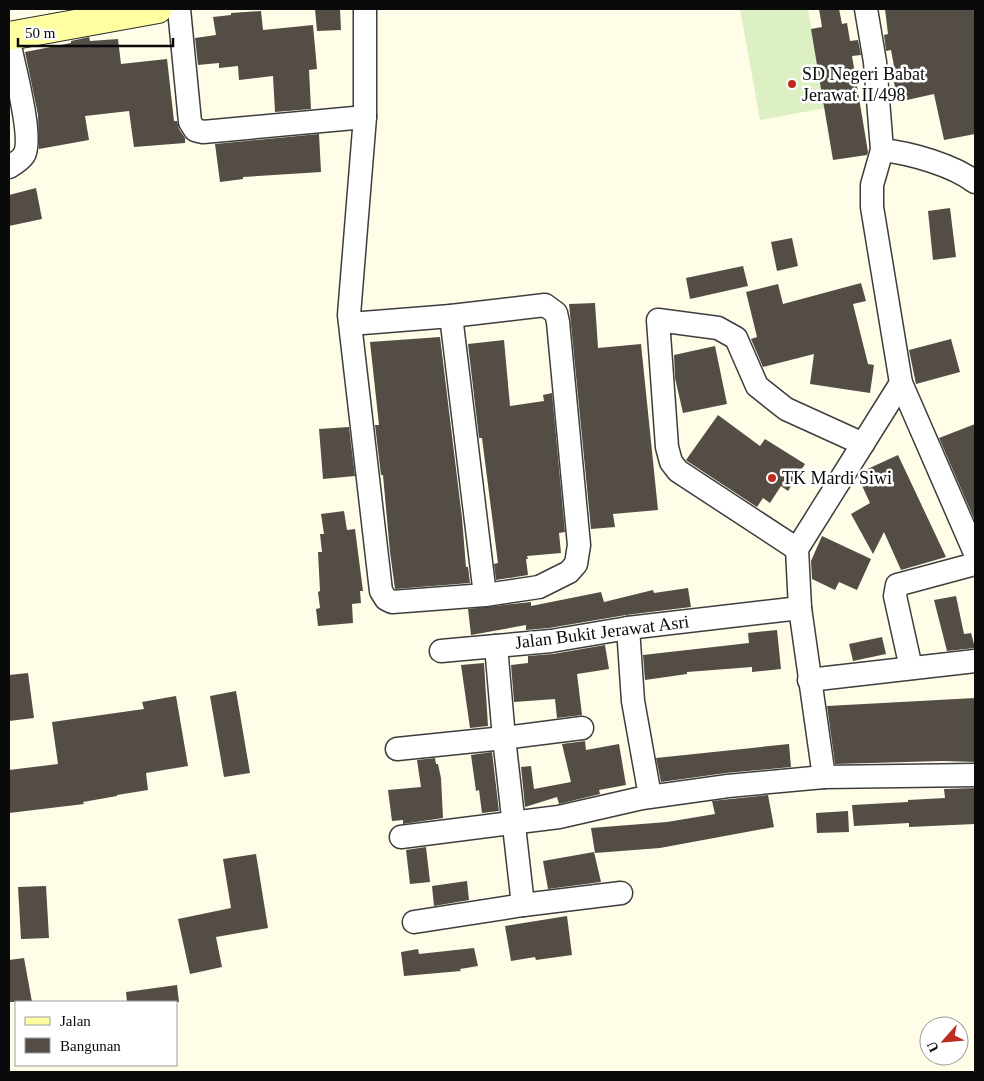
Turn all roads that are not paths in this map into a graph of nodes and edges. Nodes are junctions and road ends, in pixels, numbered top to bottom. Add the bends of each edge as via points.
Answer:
1 (158, 9) edge
2 (179, 9) edge
3 (364, 9) edge
4 (866, 9) edge
5 (9, 36) edge
6 (9, 41) edge
7 (365, 117) junction
8 (882, 150) junction
9 (9, 167) edge
10 (975, 182) edge
11 (451, 316) junction
12 (350, 324) junction
13 (901, 383) junction
14 (863, 444) junction
15 (797, 549) junction
16 (975, 553) edge
17 (975, 564) edge
18 (484, 595) junction
19 (800, 608) junction
20 (628, 628) junction
21 (496, 646) junction
22 (441, 651) dead end
23 (975, 661) edge
24 (911, 668) junction
25 (809, 680) junction
26 (582, 728) dead end
27 (504, 738) junction
28 (397, 749) dead end
29 (975, 775) edge
30 (824, 776) junction
31 (650, 796) junction
32 (513, 823) junction
33 (401, 837) dead end
34 (621, 893) dead end
35 (523, 905) junction
36 (414, 922) dead end

1 - 5 street
2 - 7 street via 190,122 195,130 203,132
3 - 7 street
4 - 8 street via 875,62
6 - 9 street via 28,141 24,155
7 - 12 street
8 - 10 street via 903,152 964,174
8 - 13 street via 872,185 872,207
11 - 12 street
11 - 18 street
11 - 18 street via 545,305 556,314 558,322 579,545 576,564 569,572 539,587
12 - 18 street via 381,591 392,602
13 - 14 street
13 - 16 street
14 - 15 street
14 - 15 street via 786,409 758,386 736,338 718,328 658,320 667,447 671,462 678,470
15 - 19 street
17 - 24 street via 897,585 895,596
19 - 20 street, Jalan Bukit Jerawat Asri
19 - 25 street
20 - 21 street, Jalan Bukit Jerawat Asri
20 - 31 street via 634,701
21 - 22 street
21 - 27 street, Jalan Bukit Jerawat Asri
23 - 24 street
24 - 25 street
25 - 30 street
26 - 27 street
27 - 28 street
27 - 32 street, Jalan Bukit Jerawat Asri
29 - 30 street
30 - 31 street
31 - 32 street via 559,817
32 - 33 street
32 - 35 street, Jalan Bukit Jerawat Asri
34 - 35 street
35 - 36 street

